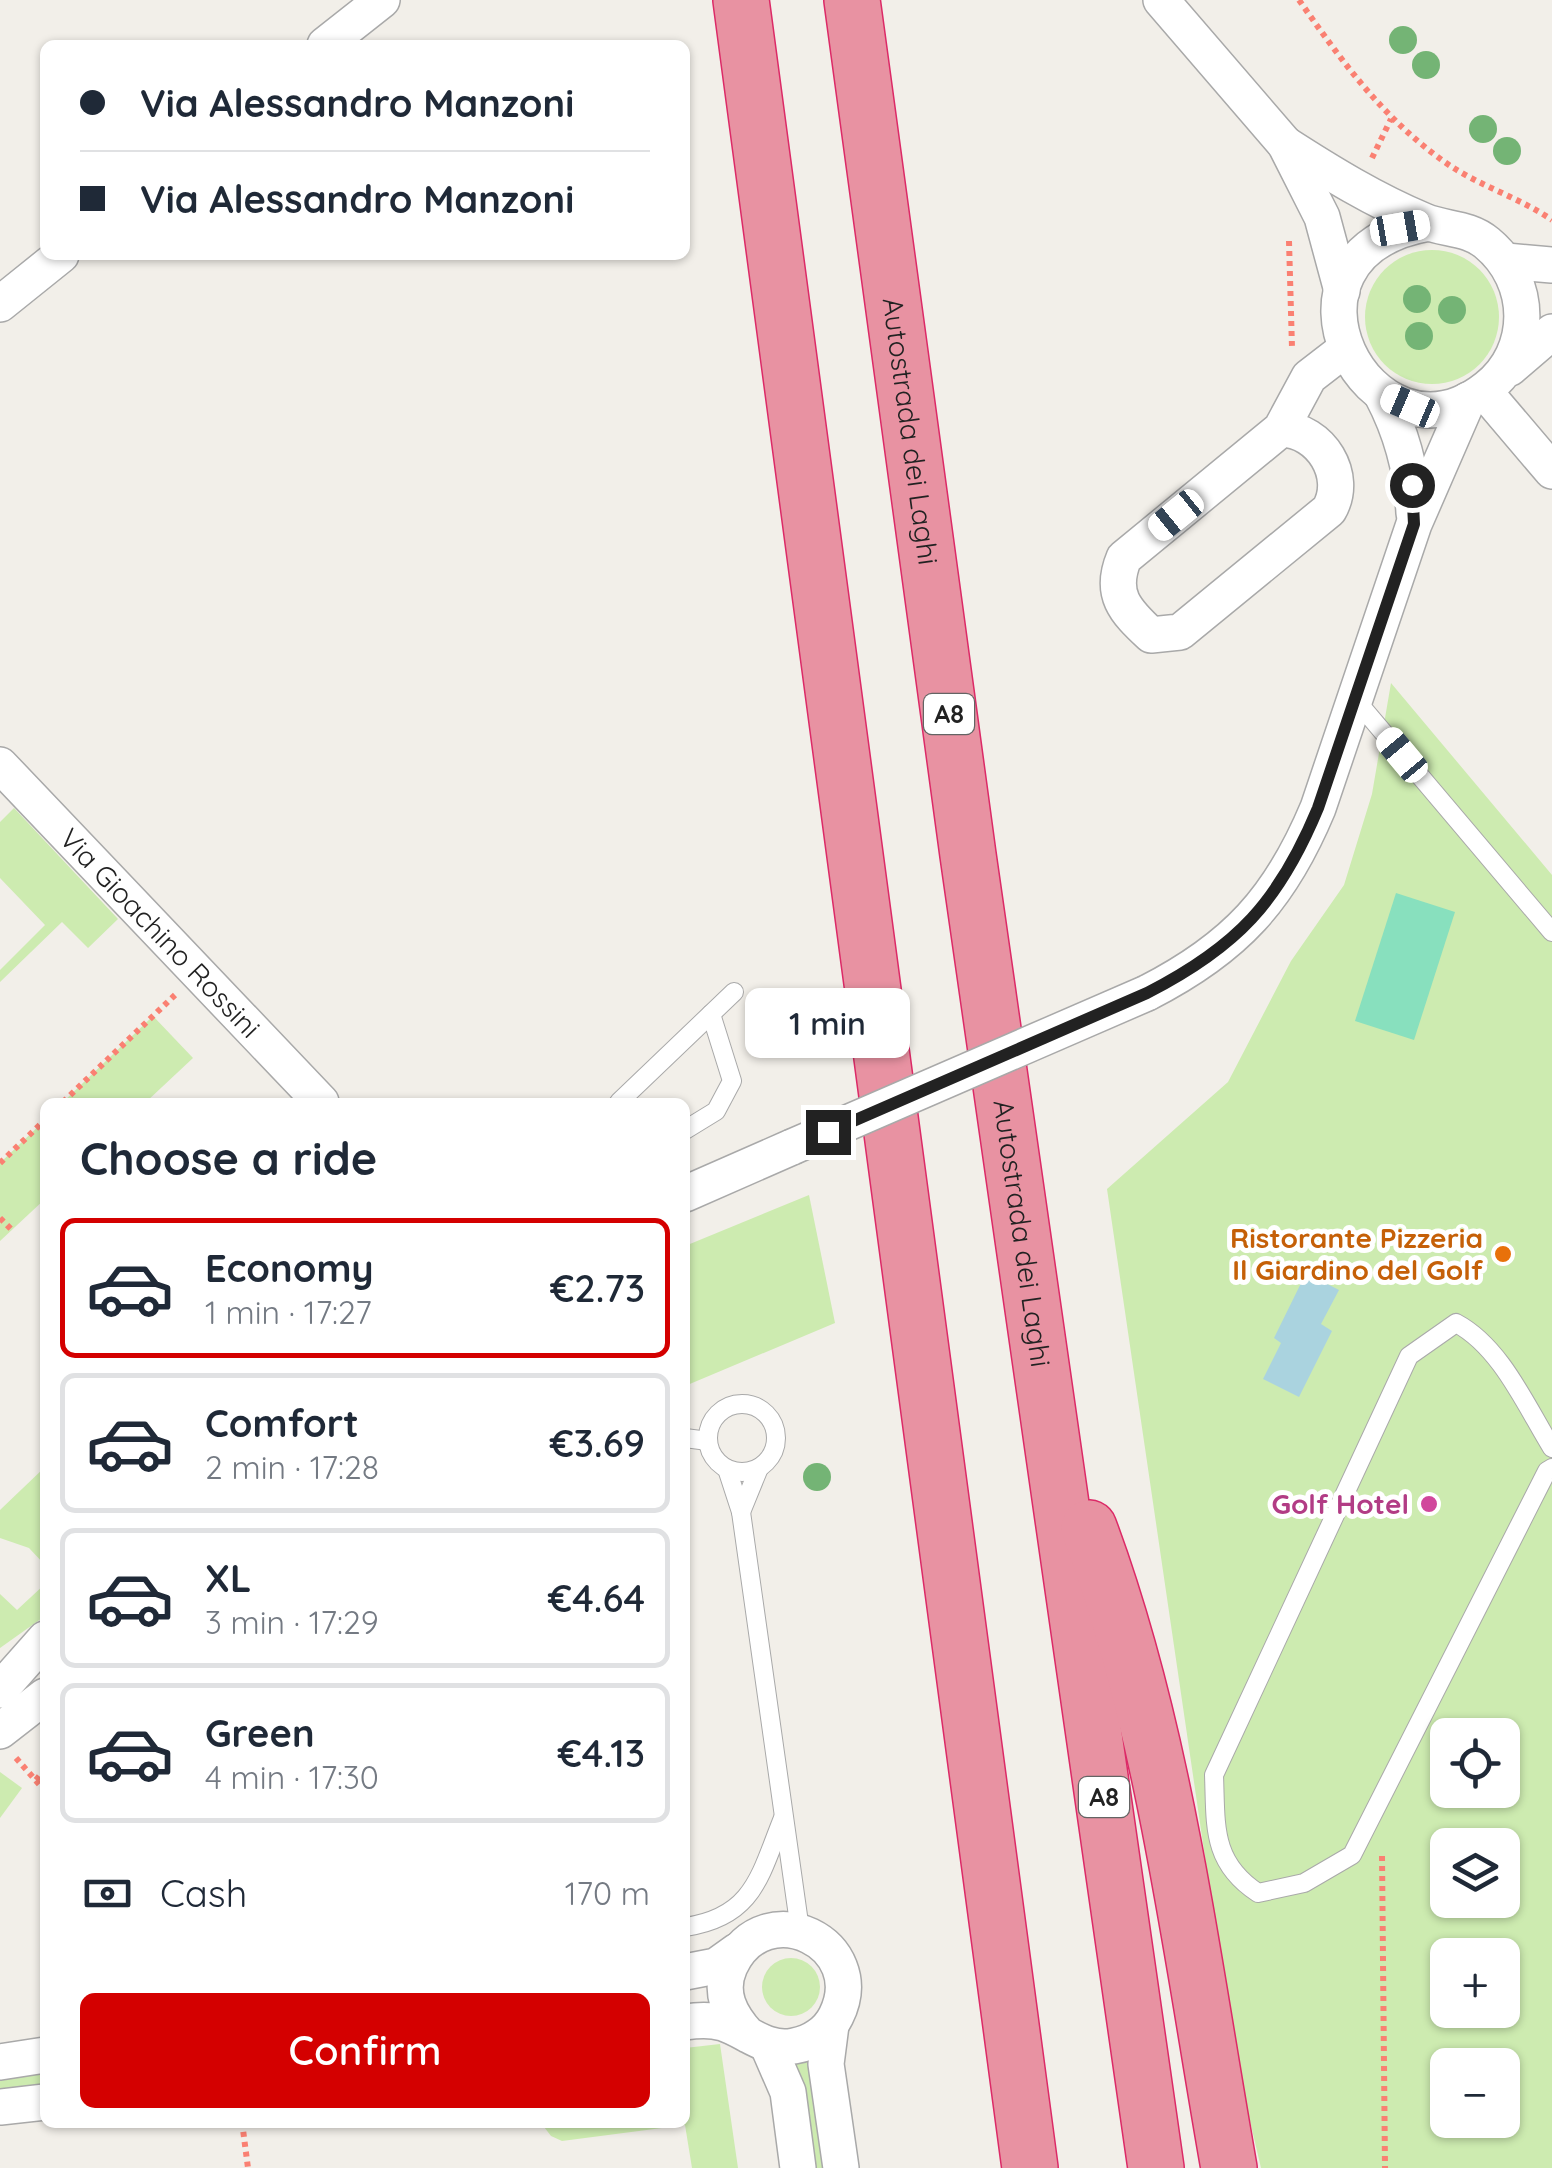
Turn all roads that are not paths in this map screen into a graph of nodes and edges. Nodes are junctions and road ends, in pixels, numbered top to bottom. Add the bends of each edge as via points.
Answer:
1 (382, 0) edge
2 (740, 0) edge
3 (852, 0) edge
4 (1161, 0) edge
5 (332, 40) edge
6 (1285, 144) junction
7 (1429, 223) junction
8 (55, 260) edge
9 (1506, 261) junction
10 (1552, 265) edge
11 (1342, 292) junction
12 (0, 304) edge
13 (1552, 332) edge
14 (1344, 350) junction
15 (1485, 389) junction
16 (1382, 395) junction
17 (1282, 429) junction
18 (1552, 472) edge
19 (1414, 524) junction
20 (1355, 699) junction
21 (0, 765) edge
22 (1552, 932) edge
23 (734, 992) dead end
24 (712, 1014) junction
25 (317, 1098) edge
26 (623, 1098) edge
27 (690, 1127) edge
28 (690, 1192) edge
29 (1052, 1427) junction
30 (690, 1439) edge
31 (708, 1441) junction
32 (1552, 1448) edge
33 (759, 1468) junction
34 (1552, 1468) edge
35 (727, 1469) junction
36 (740, 1512) junction
37 (40, 1646) edge
38 (0, 1690) edge
39 (40, 1702) edge
40 (7, 1743) edge
41 (783, 1817) junction
42 (690, 1925) edge
43 (800, 1930) junction
44 (737, 1951) junction
45 (690, 1971) edge
46 (690, 2022) edge
47 (831, 2025) junction
48 (758, 2040) junction
49 (40, 2056) edge
50 (0, 2062) edge
51 (40, 2103) edge
52 (0, 2107) edge
53 (798, 2168) edge
54 (841, 2168) edge
55 (1030, 2168) edge
56 (1156, 2168) edge
57 (1229, 2168) edge

1 - 5 street
2 - 55 highway
3 - 29 highway, Autostrada dei Laghi / A8
4 - 6 street
6 - 7 street via 1356,189
6 - 11 street via 1322,217
7 - 9 street via 1485,240
7 - 11 street via 1374,242
8 - 12 street
9 - 10 street
9 - 15 street via 1520,290 1523,322 1516,354
11 - 14 street
13 - 15 street
14 - 16 street
14 - 17 street via 1309,377
15 - 16 street via 1442,408
15 - 18 street
15 - 19 street
16 - 19 street via 1407,456
17 - 17 street via 1124,558 1117,591 1151,635 1180,632 1329,510 1338,486 1329,459 1302,433
19 - 20 street
20 - 22 lane
20 - 28 street, bridge via 1318,808 1280,886 1227,943 1191,970
21 - 25 street, Via Gioachino Rossini
23 - 24 lane
24 - 26 lane
24 - 27 lane via 732,1080 716,1110
29 - 56 highway, Autostrada dei Laghi / A8
29 - 57 highway via 1125,1637 1168,1820
30 - 31 lane
31 - 33 lane via 722,1410 756,1407 776,1431 773,1452
31 - 35 lane
32 - 34 lane via 1498,1360 1471,1331 1456,1323 1409,1356 1214,1775 1217,1843 1240,1882 1258,1893 1304,1884 1352,1855
33 - 35 lane
33 - 36 lane
35 - 36 lane
36 - 41 lane
37 - 38 street
39 - 40 street
41 - 42 lane via 748,1898 729,1915
41 - 43 lane
43 - 44 street via 766,1932
43 - 47 street via 836,1959 844,1981
44 - 45 street via 716,1966
44 - 48 street via 724,1995 732,2018
46 - 48 street via 707,2020
47 - 48 street via 792,2047
47 - 54 street via 826,2064
48 - 53 street via 788,2092
49 - 50 street
51 - 52 street

